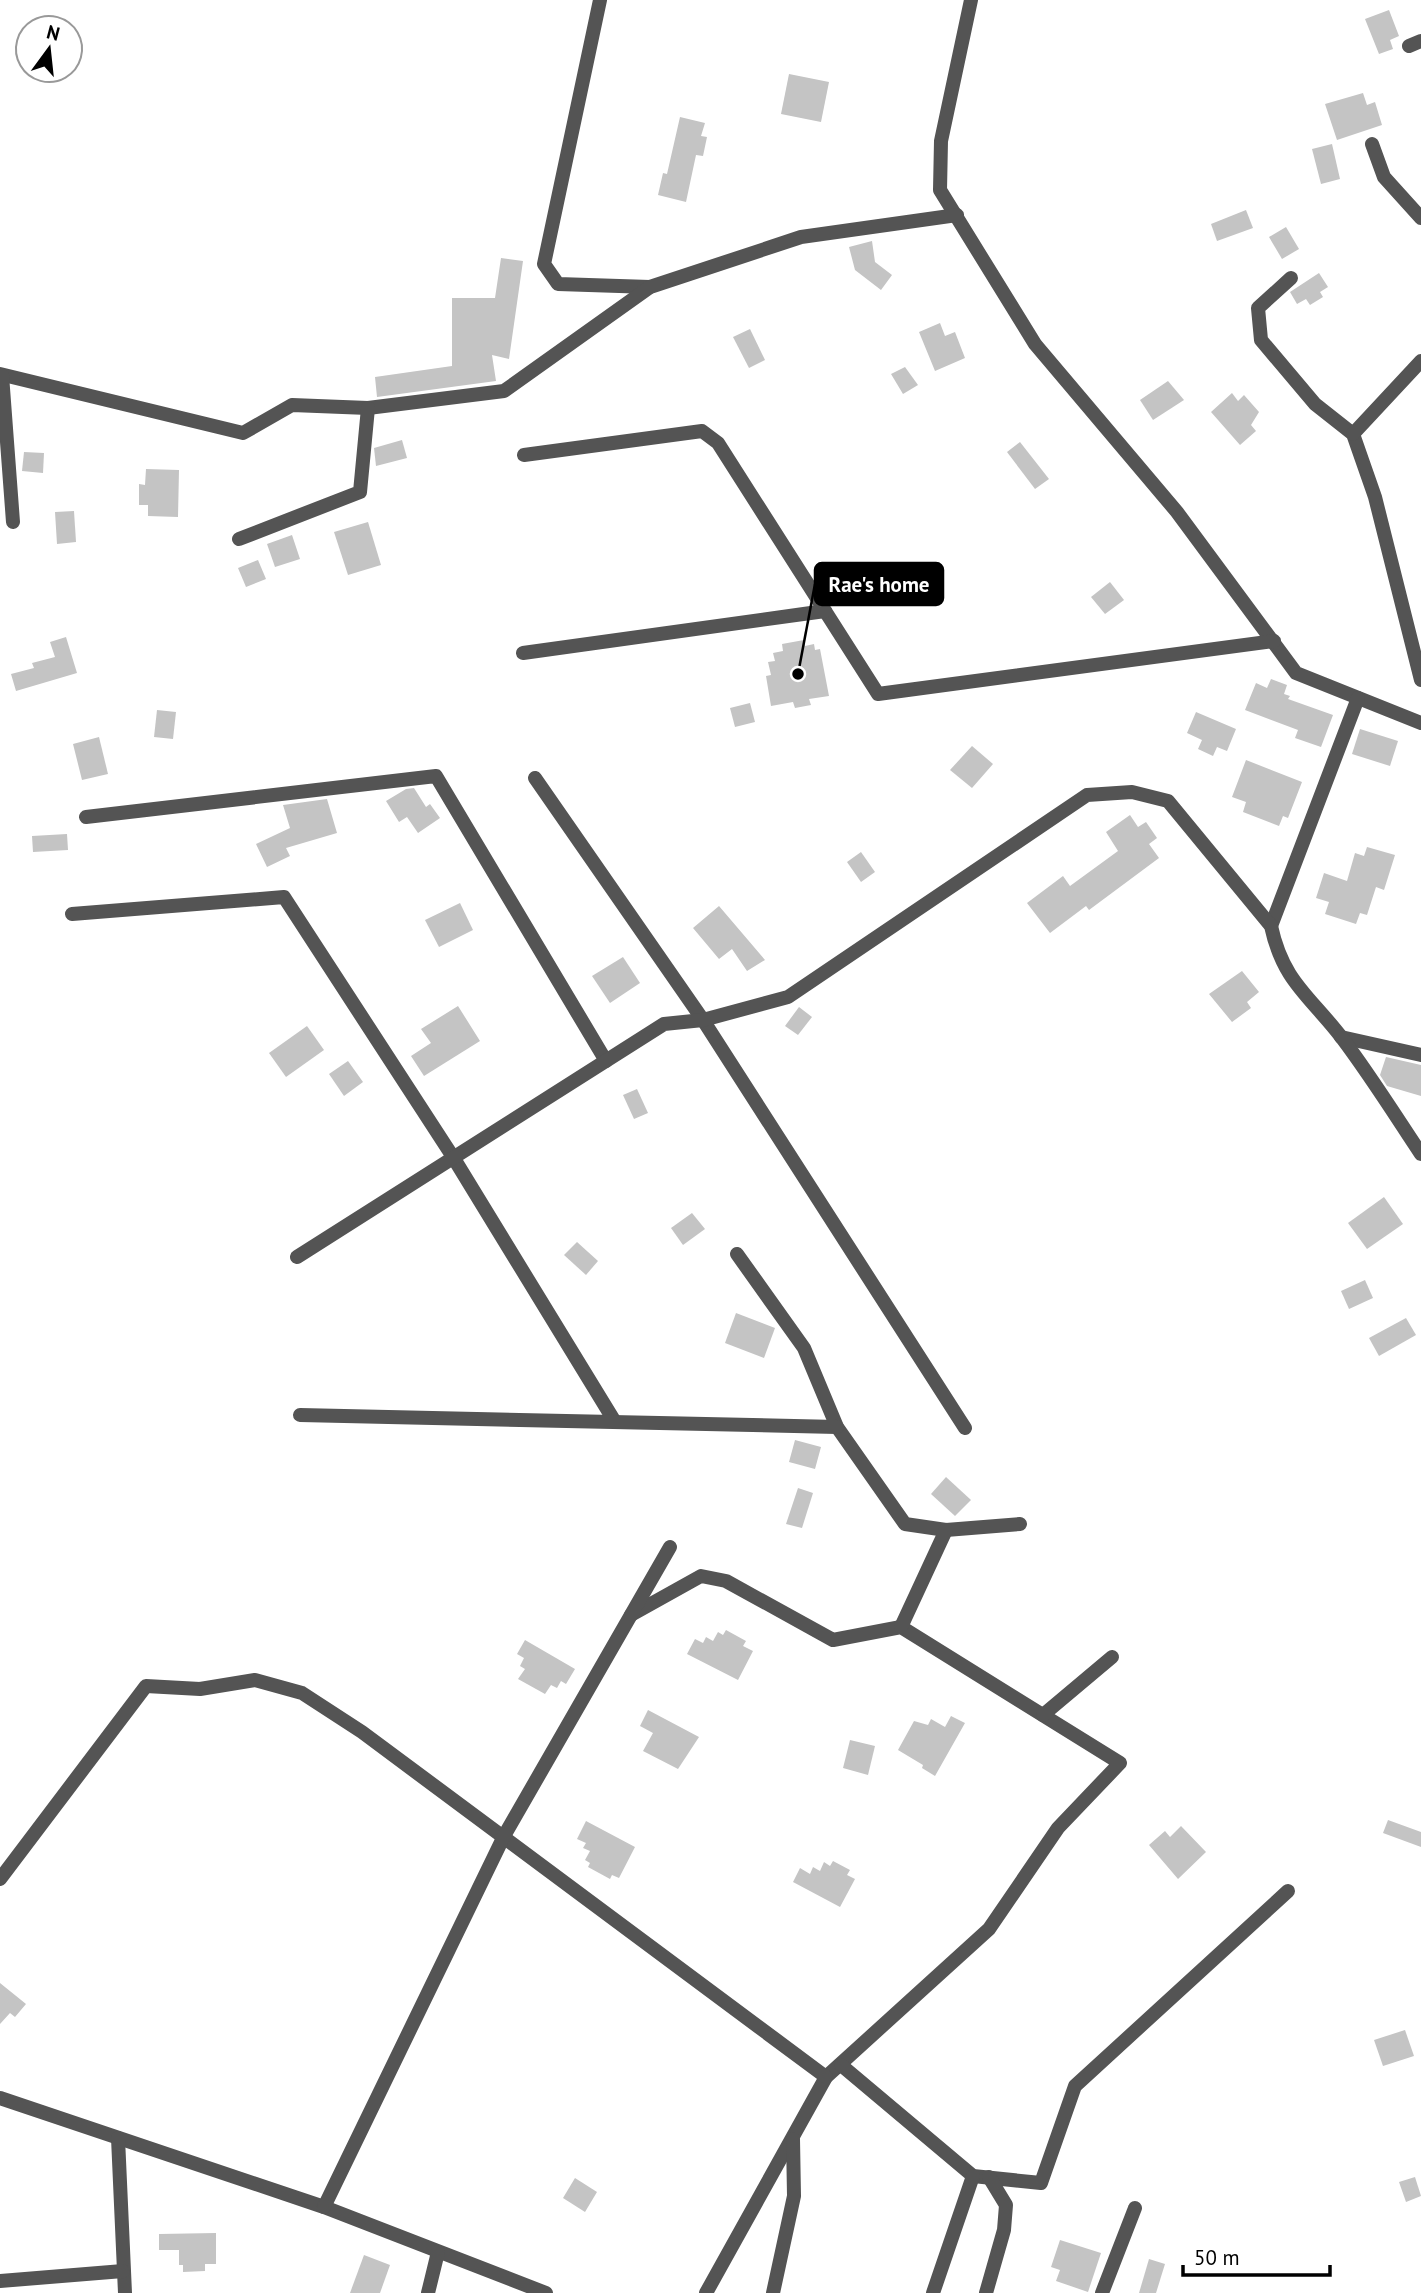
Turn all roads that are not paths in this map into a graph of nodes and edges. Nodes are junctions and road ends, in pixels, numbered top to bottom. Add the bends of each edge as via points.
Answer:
1 (600, 0) edge
2 (971, 0) edge
3 (1372, 144) dead end
4 (957, 215) junction
5 (1421, 218) edge
6 (1291, 278) dead end
7 (650, 286) junction
8 (1421, 361) edge
9 (1, 375) edge
10 (368, 408) junction
11 (1353, 434) junction
12 (524, 455) dead end
13 (13, 522) dead end
14 (239, 540) dead end
15 (825, 611) junction
16 (1274, 641) junction
17 (523, 653) dead end
18 (1421, 680) edge
19 (1357, 698) junction
20 (1421, 723) edge
21 (535, 778) dead end
22 (86, 817) dead end
23 (72, 914) dead end
24 (1271, 926) junction
25 (703, 1020) junction
26 (1341, 1037) junction
27 (1421, 1055) edge
28 (606, 1061) junction
29 (1421, 1154) edge
30 (453, 1157) junction
31 (737, 1254) dead end
32 (297, 1257) dead end
33 (300, 1415) dead end
34 (615, 1422) junction
35 (837, 1427) junction
36 (965, 1428) dead end
37 (1020, 1524) dead end
38 (946, 1530) junction
39 (670, 1547) dead end
40 (631, 1615) junction
41 (901, 1627) junction
42 (1112, 1657) dead end
43 (1043, 1715) junction
44 (504, 1836) junction
45 (0, 1879) edge
46 (1288, 1891) dead end
47 (841, 2064) junction
48 (826, 2077) junction
49 (0, 2098) edge
50 (793, 2136) junction
51 (118, 2138) junction
52 (973, 2176) junction
53 (989, 2177) junction
54 (324, 2207) junction
55 (1133, 2213) dead end
56 (438, 2252) junction
57 (123, 2270) junction
58 (0, 2281) edge
59 (125, 2293) edge
60 (428, 2293) edge
61 (546, 2293) edge
62 (706, 2293) edge
63 (773, 2293) edge
64 (933, 2293) edge
65 (986, 2293) edge
66 (1102, 2293) edge

1 - 7 street via 544,264 558,284
2 - 4 street via 941,141 940,190
3 - 5 street via 1384,177
4 - 7 street via 801,237
4 - 16 street via 1035,344 1177,512
6 - 11 street via 1258,308 1261,340 1315,404
7 - 10 street via 504,391
8 - 11 street
9 - 10 street via 243,433 292,405
9 - 13 street
10 - 14 street via 360,492
11 - 18 street via 1375,496
12 - 15 street via 702,431 718,443
15 - 16 street via 878,694
15 - 17 street
16 - 19 street via 1296,673
19 - 20 street
19 - 24 street
21 - 25 street
22 - 28 street via 436,776
23 - 30 street via 284,897
24 - 25 street via 1168,800 1132,792 1087,795 788,997
24 - 26 street via 1276,951 1296,987
25 - 28 street via 664,1024
25 - 36 street
26 - 27 street
26 - 29 street
28 - 30 street
30 - 32 street
30 - 34 street
31 - 35 street via 804,1348
33 - 34 street
34 - 35 street
35 - 38 street via 905,1524
37 - 38 street
38 - 41 street
39 - 40 street
40 - 41 street via 701,1576 726,1581 833,1640
40 - 44 street
41 - 43 street
42 - 43 street
43 - 47 street via 1120,1763 1058,1828 989,1929
44 - 45 street via 302,1693 256,1680 200,1689 146,1686
44 - 48 street
44 - 54 street
46 - 53 street via 1075,2086 1041,2183
47 - 48 street
47 - 52 street
48 - 50 street
49 - 51 street
50 - 62 street
50 - 63 street via 794,2196
51 - 54 street
51 - 57 street
52 - 53 street
52 - 64 street
53 - 65 street via 1006,2205 1004,2230
54 - 56 street
55 - 66 street via 1135,2208
56 - 60 street
56 - 61 street
57 - 58 street
57 - 59 street

